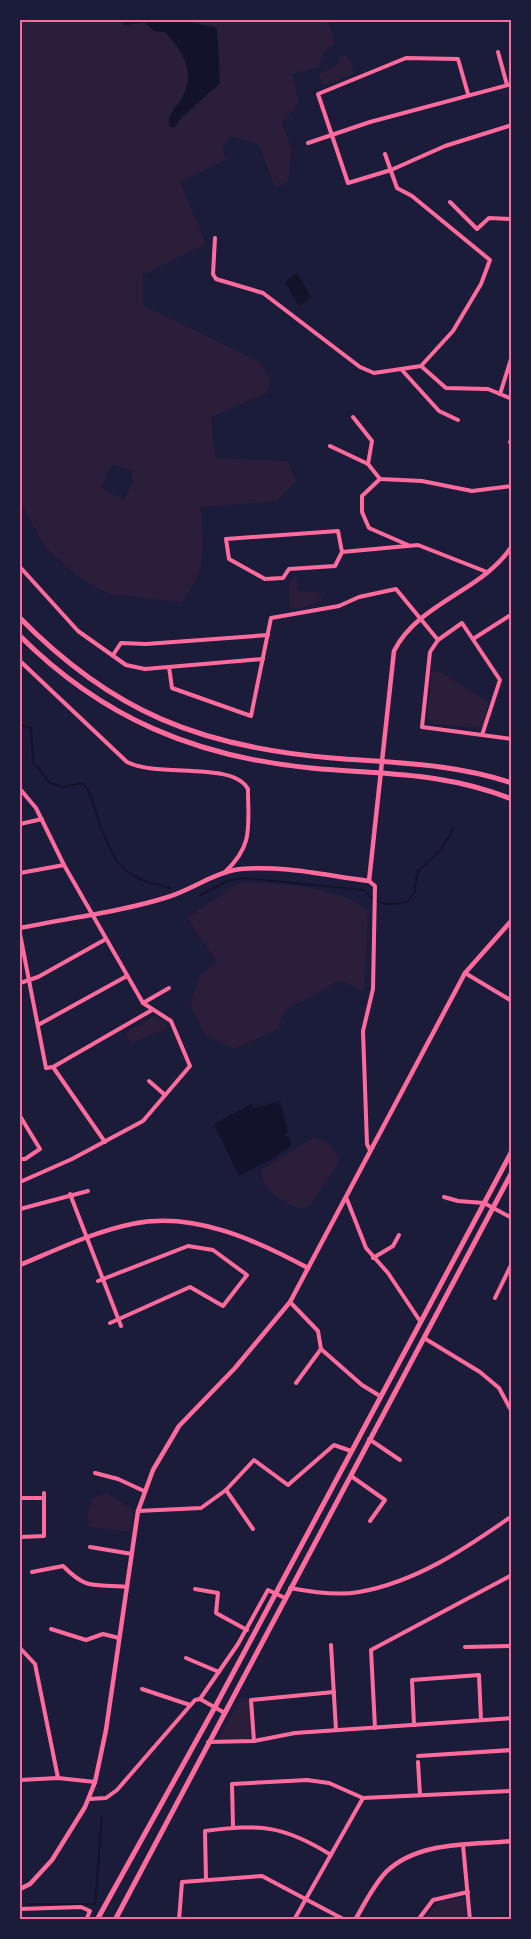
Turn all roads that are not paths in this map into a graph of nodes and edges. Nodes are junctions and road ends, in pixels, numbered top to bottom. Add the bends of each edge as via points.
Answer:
1 (498, 52) dead end
2 (509, 85) edge
3 (468, 94) junction
4 (512, 125) edge
5 (331, 134) junction
6 (308, 143) dead end
7 (385, 154) dead end
8 (391, 170) junction
9 (450, 202) dead end
10 (512, 219) edge
11 (215, 238) dead end
12 (512, 357) edge
13 (421, 366) junction
14 (401, 369) junction
15 (500, 394) junction
16 (512, 399) edge
17 (353, 417) dead end
18 (458, 420) dead end
19 (330, 446) dead end
20 (368, 464) junction
21 (381, 479) junction
22 (512, 486) edge
23 (410, 546) junction
24 (512, 546) edge
25 (342, 552) junction
26 (20, 567) edge
27 (487, 572) junction
28 (511, 616) edge
29 (20, 618) edge
30 (420, 619) junction
31 (20, 636) edge
32 (268, 636) junction
33 (473, 639) junction
34 (438, 640) junction
35 (113, 655) junction
36 (263, 659) junction
37 (20, 661) edge
38 (169, 667) junction
39 (482, 735) junction
40 (512, 739) edge
41 (384, 761) junction
42 (382, 773) junction
43 (512, 783) edge
44 (20, 789) edge
45 (512, 799) edge
46 (42, 819) junction
47 (20, 824) edge
48 (64, 865) junction
49 (225, 872) junction
50 (20, 873) edge
51 (369, 881) junction
52 (90, 914) junction
53 (512, 920) edge
54 (20, 928) edge
55 (20, 934) edge
56 (106, 939) junction
57 (465, 973) junction
58 (127, 976) junction
59 (29, 981) junction
60 (20, 983) edge
61 (169, 988) dead end
62 (512, 1001) edge
63 (143, 1003) junction
64 (152, 1010) junction
65 (38, 1025) junction
66 (53, 1067) junction
67 (149, 1081) dead end
68 (165, 1095) junction
69 (20, 1116) edge
70 (105, 1142) junction
71 (370, 1150) junction
72 (512, 1151) edge
73 (20, 1159) edge
74 (512, 1172) edge
75 (20, 1182) edge
76 (88, 1191) dead end
77 (70, 1194) junction
78 (346, 1197) junction
79 (444, 1197) dead end
80 (484, 1203) junction
81 (492, 1208) junction
82 (20, 1209) edge
83 (512, 1218) edge
84 (399, 1235) dead end
85 (88, 1238) junction
86 (373, 1258) junction
87 (512, 1263) edge
88 (20, 1265) edge
89 (308, 1268) junction
90 (100, 1280) junction
91 (495, 1298) dead end
92 (290, 1302) junction
93 (117, 1319) junction
94 (420, 1321) junction
95 (110, 1323) dead end
96 (121, 1326) dead end
97 (423, 1337) junction
98 (321, 1349) junction
99 (296, 1383) dead end
100 (380, 1396) junction
101 (512, 1412) edge
102 (369, 1439) junction
103 (351, 1451) junction
104 (400, 1460) dead end
105 (95, 1473) dead end
106 (350, 1475) junction
107 (226, 1490) junction
108 (144, 1491) junction
109 (20, 1498) edge
110 (138, 1511) junction
111 (512, 1516) edge
112 (370, 1521) dead end
113 (253, 1529) dead end
114 (20, 1538) edge
115 (90, 1547) dead end
116 (132, 1554) junction
117 (32, 1572) dead end
118 (512, 1575) edge
119 (127, 1587) junction
120 (290, 1588) junction
121 (195, 1589) dead end
122 (276, 1594) junction
123 (285, 1598) junction
124 (51, 1629) dead end
125 (247, 1630) junction
126 (119, 1638) junction
127 (331, 1645) dead end
128 (512, 1646) edge
129 (465, 1647) dead end
130 (20, 1648) edge
131 (186, 1658) dead end
132 (219, 1672) junction
133 (142, 1689) dead end
134 (334, 1692) junction
135 (200, 1698) junction
136 (190, 1706) junction
137 (215, 1707) junction
138 (223, 1712) junction
139 (512, 1718) edge
140 (481, 1720) junction
141 (414, 1725) junction
142 (375, 1728) junction
143 (336, 1730) junction
144 (254, 1741) junction
145 (207, 1742) junction
146 (512, 1750) edge
147 (418, 1756) dead end
148 (418, 1762) dead end
149 (58, 1778) junction
150 (20, 1780) edge
151 (95, 1782) junction
152 (512, 1791) edge
153 (420, 1796) junction
154 (363, 1798) junction
155 (89, 1799) junction
156 (233, 1827) junction
157 (512, 1841) edge
158 (463, 1845) junction
159 (331, 1855) junction
160 (206, 1880) junction
161 (20, 1889) edge
162 (468, 1893) junction
163 (306, 1899) junction
164 (20, 1909) edge
165 (86, 1920) edge
166 (97, 1920) edge
167 (115, 1920) edge
168 (178, 1920) edge
169 (294, 1920) edge
170 (345, 1920) edge
171 (355, 1920) edge
172 (418, 1920) edge
173 (470, 1920) edge

1 - 2 street
2 - 3 street
3 - 5 street
3 - 5 street via 458,59 406,58 318,94
4 - 8 street via 445,146
5 - 6 street
5 - 8 street via 348,183
7 - 8 street
8 - 13 street via 397,188 490,260 481,284 453,331
9 - 10 street via 477,228 489,218
11 - 14 street via 216,279 263,293 360,367 374,373
12 - 15 street
13 - 14 street
13 - 15 street via 446,388 488,389
14 - 18 street via 439,411
15 - 16 street
17 - 20 street via 372,441
19 - 20 street
20 - 21 street
21 - 22 street via 422,481 472,491
21 - 23 street via 362,496 362,512 369,528
23 - 25 street
23 - 27 street via 431,548
24 - 27 street
25 - 25 street via 334,566 289,569 283,578 265,579 229,559 226,539 338,531
26 - 35 street via 78,631
27 - 30 street
28 - 33 street
29 - 41 main road via 49,649 99,687 159,720 255,749
30 - 32 street via 396,589 358,597 339,606 271,618
30 - 34 street
30 - 41 street via 399,641 391,660
31 - 42 main road via 41,658 91,696 185,743 273,764
32 - 35 street via 120,643
32 - 36 street
33 - 34 street via 462,622
33 - 39 street via 500,680
34 - 39 street via 430,652 422,727
35 - 38 street via 135,668
36 - 38 street
36 - 38 street via 251,716 172,688
37 - 49 street via 127,762 148,770 231,775 245,784 248,837 240,858
39 - 40 street
41 - 42 street
41 - 43 main road via 459,769
42 - 45 main road via 442,778
42 - 51 street
44 - 46 street
46 - 47 street
46 - 48 street
48 - 50 street
48 - 52 street
49 - 51 street via 268,869
49 - 52 street via 170,896
51 - 71 street via 375,885 373,989 363,1030
52 - 54 street
52 - 56 street
53 - 57 street
55 - 59 street
56 - 58 street
56 - 59 street
57 - 62 street
57 - 71 street
58 - 63 street
58 - 65 street
59 - 60 street
59 - 65 street
61 - 63 street
63 - 64 street
64 - 66 street
64 - 68 street via 171,1022 190,1066
65 - 66 street via 46,1068
66 - 70 street
67 - 68 street
68 - 70 street via 143,1121
69 - 73 street via 40,1149
70 - 75 street
71 - 78 street
72 - 80 main road
74 - 81 main road
76 - 77 street
77 - 82 street
77 - 85 street
78 - 86 street
78 - 89 street
79 - 80 street
80 - 81 street
80 - 94 main road
81 - 83 street
81 - 97 main road
84 - 86 street via 393,1246
85 - 88 street
85 - 89 street via 133,1224 185,1223 253,1240
85 - 90 street
86 - 94 street
87 - 91 street
89 - 92 street
90 - 93 street
90 - 93 street via 188,1246 213,1250 247,1275 224,1306 190,1287
92 - 98 street via 318,1331
92 - 108 street via 243,1360 179,1426
93 - 95 street
93 - 96 street
94 - 100 main road
97 - 101 street via 499,1388
97 - 102 main road
98 - 99 street
98 - 100 street
100 - 103 main road
102 - 104 street
102 - 106 main road
103 - 107 street via 334,1445 288,1485 254,1460
103 - 122 main road
105 - 108 street
106 - 112 street via 385,1500
106 - 120 main road
107 - 110 street via 201,1508
107 - 113 street
108 - 110 street
109 - 114 street via 44,1496 44,1536
110 - 116 street
111 - 120 street via 451,1558 397,1581 358,1593
115 - 116 street
116 - 119 street
117 - 119 street via 63,1566 78,1581 96,1587
118 - 142 street via 371,1650
119 - 126 street
120 - 123 main road
121 - 125 street via 218,1593 216,1613
122 - 123 street
122 - 125 street via 268,1590
122 - 137 main road
123 - 138 main road
124 - 126 street via 86,1640 103,1634
125 - 132 street
126 - 151 street
127 - 134 street
128 - 129 street
130 - 149 street via 35,1665
131 - 132 street
132 - 135 street
133 - 136 street
134 - 143 street
134 - 144 street via 251,1700
135 - 136 street
135 - 137 street
136 - 155 street via 117,1790 106,1798
137 - 138 street
137 - 166 main road
138 - 145 main road
139 - 140 street
140 - 141 street
140 - 141 street via 479,1675 412,1680
141 - 142 street
142 - 143 street
143 - 144 street
144 - 145 street
145 - 167 main road
146 - 147 street
148 - 153 street
149 - 150 street
149 - 151 street
151 - 155 street
152 - 153 street
153 - 154 street
154 - 156 street via 329,1783 307,1780 232,1784
154 - 159 street
155 - 161 street via 52,1860 30,1884
156 - 159 street via 284,1831
156 - 160 street via 205,1830
157 - 158 street
158 - 162 street
158 - 171 street via 422,1851 398,1863 374,1886
159 - 163 street
160 - 163 street via 262,1876
160 - 168 street via 182,1882
162 - 172 street via 433,1900
162 - 173 street
163 - 169 street
163 - 170 street
164 - 165 street via 81,1907 90,1911

